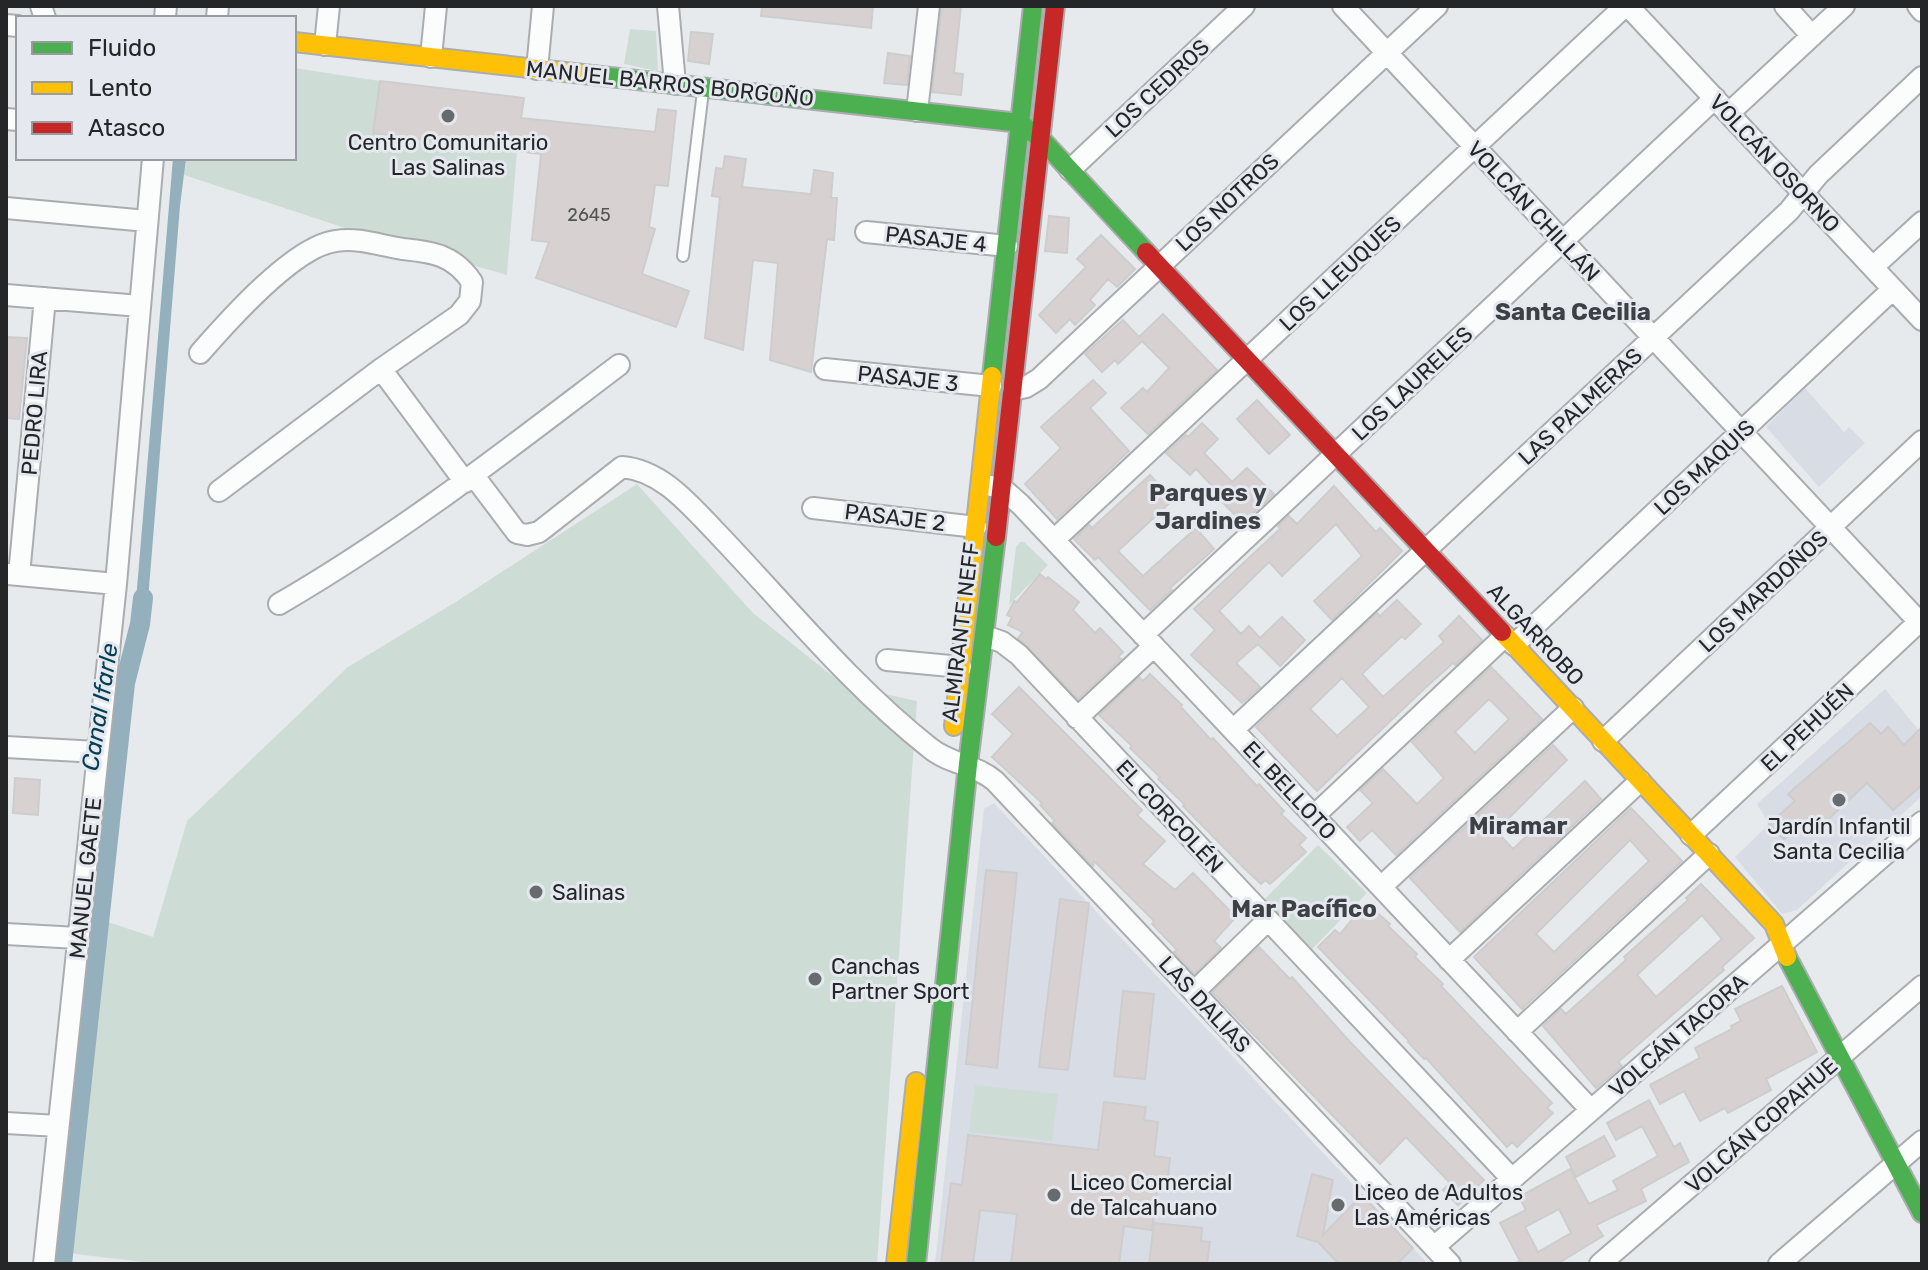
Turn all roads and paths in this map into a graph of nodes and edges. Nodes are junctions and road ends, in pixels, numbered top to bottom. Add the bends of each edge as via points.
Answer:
1 (329, 6) edge
2 (436, 6) edge
3 (543, 6) edge
4 (668, 6) edge
5 (929, 6) edge
6 (1033, 6) edge
7 (1055, 6) edge
8 (1244, 6) edge
9 (1343, 6) edge
10 (1437, 6) edge
11 (1658, 6) edge
12 (1785, 6) edge
13 (1844, 6) edge
14 (1918, 6) edge
15 (1632, 11) edge
16 (1922, 11) edge
17 (1812, 36) junction
18 (296, 42) edge
19 (325, 45) junction
20 (1386, 53) junction
21 (431, 57) junction
22 (537, 69) junction
23 (1922, 77) edge
24 (675, 84) junction
25 (704, 87) junction
26 (1722, 106) junction
27 (917, 111) junction
28 (1020, 123) junction
29 (1041, 139) junction
30 (1474, 147) junction
31 (153, 160) edge
32 (1070, 170) junction
33 (1803, 193) junction
34 (6, 208) edge
35 (147, 221) junction
36 (1922, 222) edge
37 (866, 232) dead end
38 (1563, 241) junction
39 (1007, 246) junction
40 (683, 256) dead end
41 (1159, 265) junction
42 (1873, 267) junction
43 (1893, 289) junction
44 (6, 295) edge
45 (45, 298) junction
46 (140, 306) junction
47 (1922, 320) edge
48 (1653, 338) junction
49 (200, 353) dead end
50 (1247, 360) junction
51 (619, 365) dead end
52 (381, 369) junction
53 (825, 369) dead end
54 (991, 386) junction
55 (1013, 390) junction
56 (1741, 432) junction
57 (1922, 441) edge
58 (1336, 455) junction
59 (469, 479) junction
60 (981, 484) junction
61 (1002, 488) junction
62 (219, 491) dead end
63 (813, 508) dead end
64 (976, 527) junction
65 (1830, 527) junction
66 (1054, 540) junction
67 (1426, 551) junction
68 (12, 574) edge
69 (116, 584) junction
70 (279, 604) dead end
71 (1921, 622) edge
72 (985, 636) junction
73 (1149, 641) junction
74 (1510, 641) junction
75 (887, 660) dead end
76 (961, 667) junction
77 (1573, 708) junction
78 (1077, 718) junction
79 (1233, 730) junction
80 (1603, 741) junction
81 (6, 747) edge
82 (98, 752) junction
83 (959, 762) junction
84 (1640, 781) junction
85 (1314, 816) junction
86 (1922, 822) edge
87 (1691, 835) junction
88 (1709, 854) junction
89 (1381, 887) junction
90 (936, 898) dead end
91 (1268, 920) junction
92 (6, 934) edge
93 (78, 938) junction
94 (1782, 944) junction
95 (1449, 960) junction
96 (1922, 986) edge
97 (1194, 992) junction
98 (1517, 1032) junction
99 (1840, 1057) junction
100 (917, 1069) dead end
101 (1591, 1110) junction
102 (6, 1123) edge
103 (58, 1126) junction
104 (1922, 1141) edge
105 (1896, 1164) junction
106 (1512, 1179) junction
107 (1922, 1213) edge
108 (1434, 1247) junction
109 (1606, 1262) edge
110 (44, 1264) edge
111 (896, 1264) edge
112 (916, 1264) edge
113 (1450, 1264) edge
114 (1779, 1264) edge

1 - 19 street
2 - 21 street
3 - 22 street
4 - 24 street
5 - 27 street
6 - 28 street, ALMIRANTE NEFF
7 - 29 street, ALMIRANTE NEFF
8 - 32 street, LOS CEDROS
9 - 20 street, VOLCÁN CHILLÁN
10 - 20 street, LOS NOTROS
11 - 15 street, LOS LLEUQUES
12 - 17 street
13 - 17 street, LOS LAURELES
14 - 16 street
15 - 26 street, VOLCÁN OSORNO
15 - 30 street, LOS LLEUQUES
17 - 26 street, LOS LAURELES
18 - 19 street, MANUEL BARROS BORGOÑO
19 - 21 street, MANUEL BARROS BORGOÑO
20 - 30 street, VOLCÁN CHILLÁN
20 - 41 street, LOS NOTROS
21 - 22 street, MANUEL BARROS BORGOÑO
22 - 24 street, MANUEL BARROS BORGOÑO
23 - 33 street, LAS PALMERAS
24 - 25 street, MANUEL BARROS BORGOÑO
25 - 27 street, MANUEL BARROS BORGOÑO
25 - 40 lane
26 - 33 street, VOLCÁN OSORNO
26 - 38 street, LOS LAURELES
27 - 28 street, MANUEL BARROS BORGOÑO
28 - 29 street
28 - 39 street, ALMIRANTE NEFF
29 - 32 street, ALGARROBO
29 - 55 street, ALMIRANTE NEFF
30 - 38 street, VOLCÁN CHILLÁN
30 - 50 street, LOS LLEUQUES
31 - 35 street, MANUEL GAETE
32 - 41 street, ALGARROBO
33 - 42 street, VOLCÁN OSORNO
33 - 48 street, LAS PALMERAS
34 - 35 street
35 - 46 street, MANUEL GAETE
36 - 42 street
37 - 39 street, PASAJE 4
38 - 48 street, VOLCÁN CHILLÁN
38 - 58 street, LOS LAURELES
39 - 54 street, ALMIRANTE NEFF
41 - 50 street, ALGARROBO
41 - 55 street, LOS NOTROS via 1039,379
42 - 43 street, VOLCÁN OSORNO
43 - 47 street, VOLCÁN OSORNO
43 - 56 street, LOS MAQUIS
44 - 45 street
45 - 46 street
45 - 68 street, PEDRO LIRA
46 - 69 street, MANUEL GAETE
48 - 56 street, VOLCÁN CHILLÁN
48 - 67 street, LAS PALMERAS
49 - 52 street via 260,291 307,252 327,243 350,240 450,259 472,282 465,309
50 - 58 street, ALGARROBO
50 - 66 street, LOS LLEUQUES
51 - 59 street
52 - 59 street
52 - 62 street
53 - 54 street, PASAJE 3
54 - 60 street, ALMIRANTE NEFF
55 - 61 street, ALMIRANTE NEFF
56 - 65 street, VOLCÁN CHILLÁN
56 - 74 street, LOS MAQUIS
57 - 65 street, LOS MARDOÑOS
58 - 67 street, ALGARROBO
58 - 73 street, LOS LAURELES
59 - 70 street via 367,551
59 - 83 street, LAS DALIAS via 517,533 527,535 539,532 622,467 655,476 875,697 932,750
60 - 61 street
60 - 64 street, ALMIRANTE NEFF
61 - 66 street, EL BELLOTO
61 - 72 street, ALMIRANTE NEFF
63 - 64 street, PASAJE 2
64 - 76 street, ALMIRANTE NEFF
65 - 71 street, VOLCÁN CHILLÁN
65 - 80 street, LOS MARDOÑOS
66 - 73 street, EL BELLOTO
67 - 74 street, ALGARROBO
67 - 79 street, LAS PALMERAS
68 - 69 street
69 - 82 street, MANUEL GAETE
71 - 87 street, EL PEHUÉN
72 - 78 street, EL CORCOLÉN via 1019,655
72 - 83 street, ALMIRANTE NEFF
73 - 78 street, LOS LAURELES
73 - 79 street, EL BELLOTO
74 - 77 street, ALGARROBO
74 - 85 street, LOS MAQUIS
75 - 76 street
76 - 83 street, ALMIRANTE NEFF
77 - 80 street, ALGARROBO
77 - 89 street
78 - 91 street, EL CORCOLÉN
79 - 85 street, EL BELLOTO
80 - 84 street, ALGARROBO
81 - 82 street
82 - 93 street, MANUEL GAETE
83 - 90 street, ALMIRANTE NEFF
83 - 97 street, LAS DALIAS via 995,781
83 - 112 street, ALMIRANTE NEFF
84 - 87 street, ALGARROBO
84 - 95 street
85 - 89 street, EL BELLOTO
86 - 94 street, VOLCÁN TACORA
87 - 88 street, ALGARROBO
88 - 94 street, ALGARROBO via 1774,924
88 - 98 street
89 - 95 street, EL BELLOTO
91 - 97 street
91 - 106 street, EL CORCOLÉN
92 - 93 street
93 - 103 street, MANUEL GAETE
94 - 99 street, ALGARROBO
94 - 101 street, VOLCÁN TACORA
95 - 98 street, EL BELLOTO
96 - 99 street, VOLCÁN COPAHUE
97 - 108 street, LAS DALIAS
98 - 101 street, EL BELLOTO
99 - 105 street, ALGARROBO
99 - 109 street, VOLCÁN COPAHUE
100 - 111 street
101 - 106 street, VOLCÁN TACORA
102 - 103 street
103 - 110 street, MANUEL GAETE
104 - 105 street
105 - 107 street, ALGARROBO
105 - 114 street
106 - 108 street, VOLCÁN TACORA
108 - 113 street, LAS DALIAS

